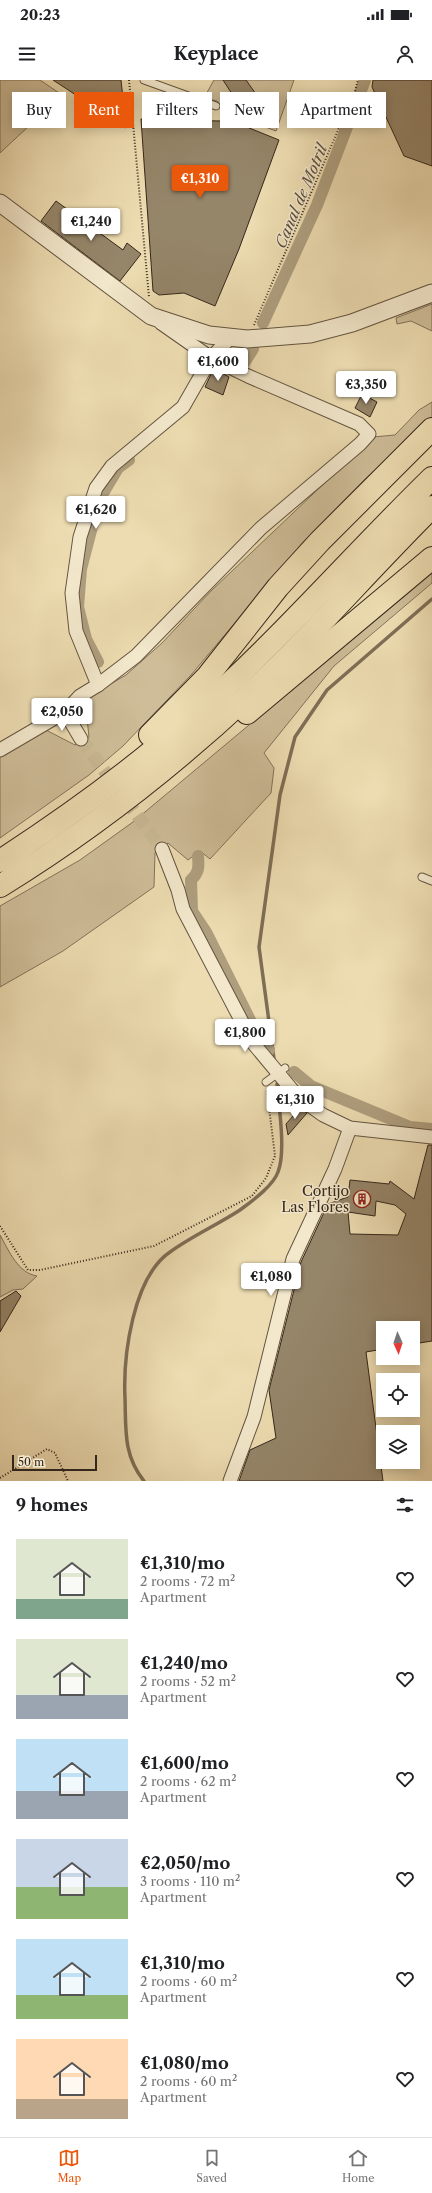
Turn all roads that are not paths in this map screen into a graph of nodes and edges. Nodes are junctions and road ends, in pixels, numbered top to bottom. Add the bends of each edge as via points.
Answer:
1 (144, 80) edge
2 (216, 106) dead end
3 (0, 202) edge
4 (432, 293) edge
5 (150, 316) junction
6 (239, 338) junction
7 (211, 358) junction
8 (432, 429) edge
9 (432, 478) edge
10 (432, 507) edge
11 (432, 558) edge
12 (98, 685) junction
13 (65, 712) junction
14 (81, 739) tunnel mouth
15 (0, 750) edge
16 (145, 784) junction
17 (51, 828) junction
18 (162, 849) tunnel mouth
19 (0, 861) edge
20 (422, 877) dead end
21 (432, 881) edge
22 (0, 886) edge
23 (282, 1071) junction
24 (266, 1082) road end
25 (350, 1128) junction
26 (432, 1137) edge
27 (230, 1481) edge

1 - 2 lane
3 - 5 street
4 - 6 street via 352,323 310,334
5 - 6 street via 209,335
5 - 7 street
6 - 7 street
7 - 12 street via 183,407 112,466 96,488 80,537 72,593 76,632
7 - 12 street via 358,424 369,434 260,528 136,656
8 - 17 highway via 361,498 278,587 207,677 172,714 103,778 69,804
9 - 17 highway via 290,625 196,715 133,767
10 - 16 highway via 291,653 175,760
11 - 16 highway via 178,769
12 - 13 street via 80,696
13 - 14 street
13 - 15 street
16 - 22 highway via 90,826
17 - 19 highway
18 - 23 street via 183,909 253,1043
20 - 21 lane
23 - 24 lane
23 - 25 street via 298,1097 323,1115
25 - 26 street
25 - 27 street via 335,1169 293,1259 254,1417

